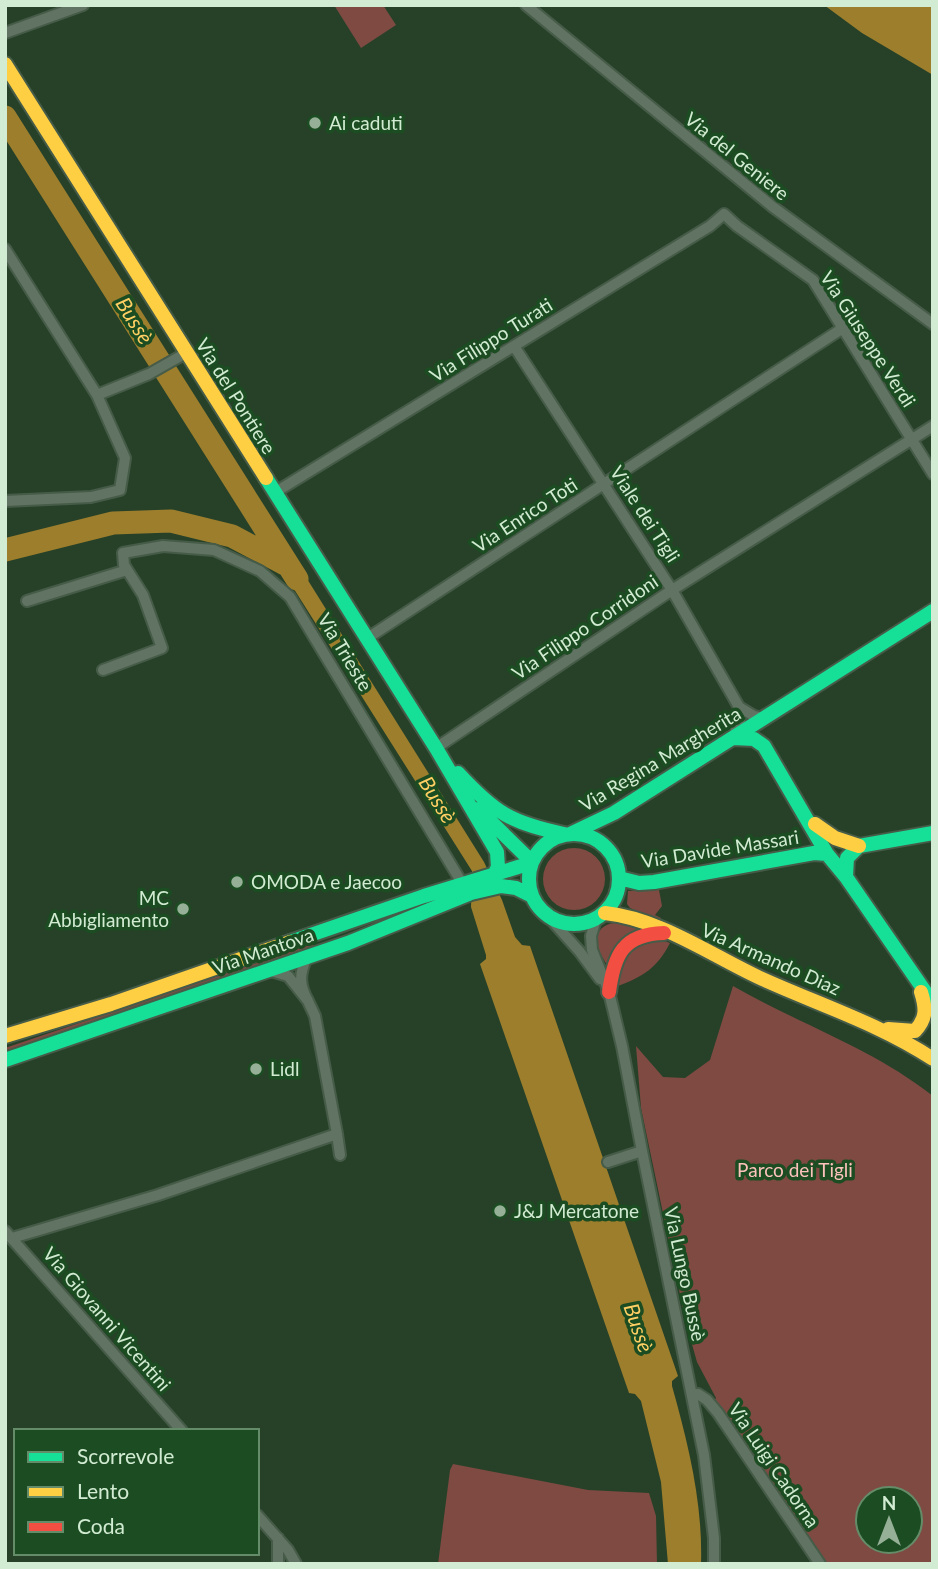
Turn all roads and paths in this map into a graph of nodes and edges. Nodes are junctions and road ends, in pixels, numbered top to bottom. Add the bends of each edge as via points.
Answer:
1 (83, 5) edge
2 (526, 5) edge
3 (5, 33) edge
4 (5, 64) edge
5 (724, 214) joint
6 (5, 249) edge
7 (933, 324) edge
8 (843, 328) junction
9 (514, 346) junction
10 (181, 356) junction
11 (97, 395) junction
12 (933, 426) edge
13 (911, 439) junction
14 (933, 474) edge
15 (603, 485) junction
16 (274, 493) junction
17 (5, 501) edge
18 (127, 570) junction
19 (672, 590) junction
20 (27, 601) dead end
21 (933, 611) edge
22 (366, 639) junction
23 (103, 670) dead end
24 (739, 707) junction
25 (766, 717) junction
26 (733, 738) junction
27 (760, 741) junction
28 (436, 748) junction
29 (463, 793) junction
30 (807, 818) junction
31 (933, 833) edge
32 (568, 834) junction
33 (859, 846) junction
34 (827, 854) junction
35 (532, 863) junction
36 (846, 877) junction
37 (620, 878) junction
38 (497, 880) junction
39 (468, 886) junction
40 (532, 895) junction
41 (547, 915) junction
42 (600, 916) junction
43 (669, 934) junction
44 (307, 957) junction
45 (268, 970) junction
46 (912, 973) junction
47 (610, 992) junction
48 (308, 1002) junction
49 (933, 1003) edge
50 (880, 1028) junction
51 (5, 1036) edge
52 (928, 1054) edge
53 (5, 1059) edge
54 (337, 1134) junction
55 (642, 1151) junction
56 (340, 1155) dead end
57 (608, 1162) dead end
58 (8, 1235) edge
59 (692, 1395) junction
60 (180, 1429) edge
61 (259, 1517) edge
62 (278, 1538) junction
63 (278, 1564) edge
64 (296, 1564) edge
65 (714, 1564) edge
66 (820, 1564) edge

1 - 3 street
2 - 7 street, Via del Geniere via 773,207
4 - 10 main road, Via del Pontiere
5 - 8 street, Via Giuseppe Verdi via 813,280
5 - 9 street, Via Filippo Turati
6 - 11 street
8 - 13 street, Via Giuseppe Verdi
8 - 15 street, Via Enrico Toti
9 - 15 street, Viale dei Tigli
9 - 16 street, Via Filippo Turati
10 - 11 street
10 - 16 main road, Via del Pontiere
11 - 17 street via 125,458 120,490 91,497
12 - 13 street, Via Filippo Corridoni
13 - 14 street, Via Giuseppe Verdi
13 - 19 street, Via Filippo Corridoni
15 - 19 street, Viale dei Tigli
15 - 22 street, Via Enrico Toti
16 - 22 main road, Via del Pontiere
18 - 20 street
18 - 23 street via 143,595 162,648
18 - 39 street, Via Trieste via 123,553 163,546 214,550 260,570 290,597
19 - 24 street, Viale dei Tigli
19 - 28 street, Via Filippo Corridoni
21 - 25 main road, Via Regina Margherita
22 - 28 main road, Via del Pontiere
24 - 25 street
24 - 26 street
25 - 26 main road, Via Regina Margherita
25 - 27 main road, Via Regina Margherita
26 - 27 main road
26 - 32 main road, Via Regina Margherita via 614,813
27 - 30 main road
28 - 29 main road, Via del Pontiere
28 - 32 main road, Via del Pontiere via 504,818
29 - 35 main road, Via del Pontiere
29 - 38 main road, Via del Pontiere via 497,852
30 - 33 main road, Via Davide Massari via 833,838
30 - 34 main road
31 - 33 main road
32 - 35 main road via 542,847
32 - 37 main road via 589,836 601,843 611,852
33 - 36 main road via 846,859
34 - 36 main road
34 - 37 main road, Via Davide Massari via 648,883
35 - 38 main road, Via Mantova
35 - 40 main road
36 - 46 main road
37 - 42 main road via 617,894
38 - 39 main road, Via Mantova
38 - 40 main road
39 - 44 main road, Via Mantova via 366,937
39 - 51 main road, Via Mantova
40 - 41 main road
41 - 42 main road via 576,925
41 - 47 street, Via Lungo Bussè
42 - 43 main road, Via Armando Diaz via 630,916
42 - 47 street, Via Lungo Bussè via 592,945
43 - 47 main road via 644,935 624,945 613,963
43 - 50 main road, Via Armando Diaz
44 - 45 main road, Via Mantova
44 - 48 street via 300,980
45 - 48 street via 288,976
45 - 53 main road, Via Mantova
46 - 49 main road
46 - 50 main road via 922,994 923,1023 915,1031
47 - 55 street, Via Lungo Bussè
48 - 54 street via 315,1016
50 - 52 main road, Via Armando Diaz
54 - 56 street
54 - 58 street via 158,1195
55 - 57 street
55 - 59 street, Via Lungo Bussè
58 - 60 street, Via Giovanni Vicentini
59 - 65 street, Via Lungo Bussè via 704,1455
59 - 66 street, Via Luigi Cadorna via 707,1400 718,1413
61 - 62 street
62 - 63 street
62 - 64 street

